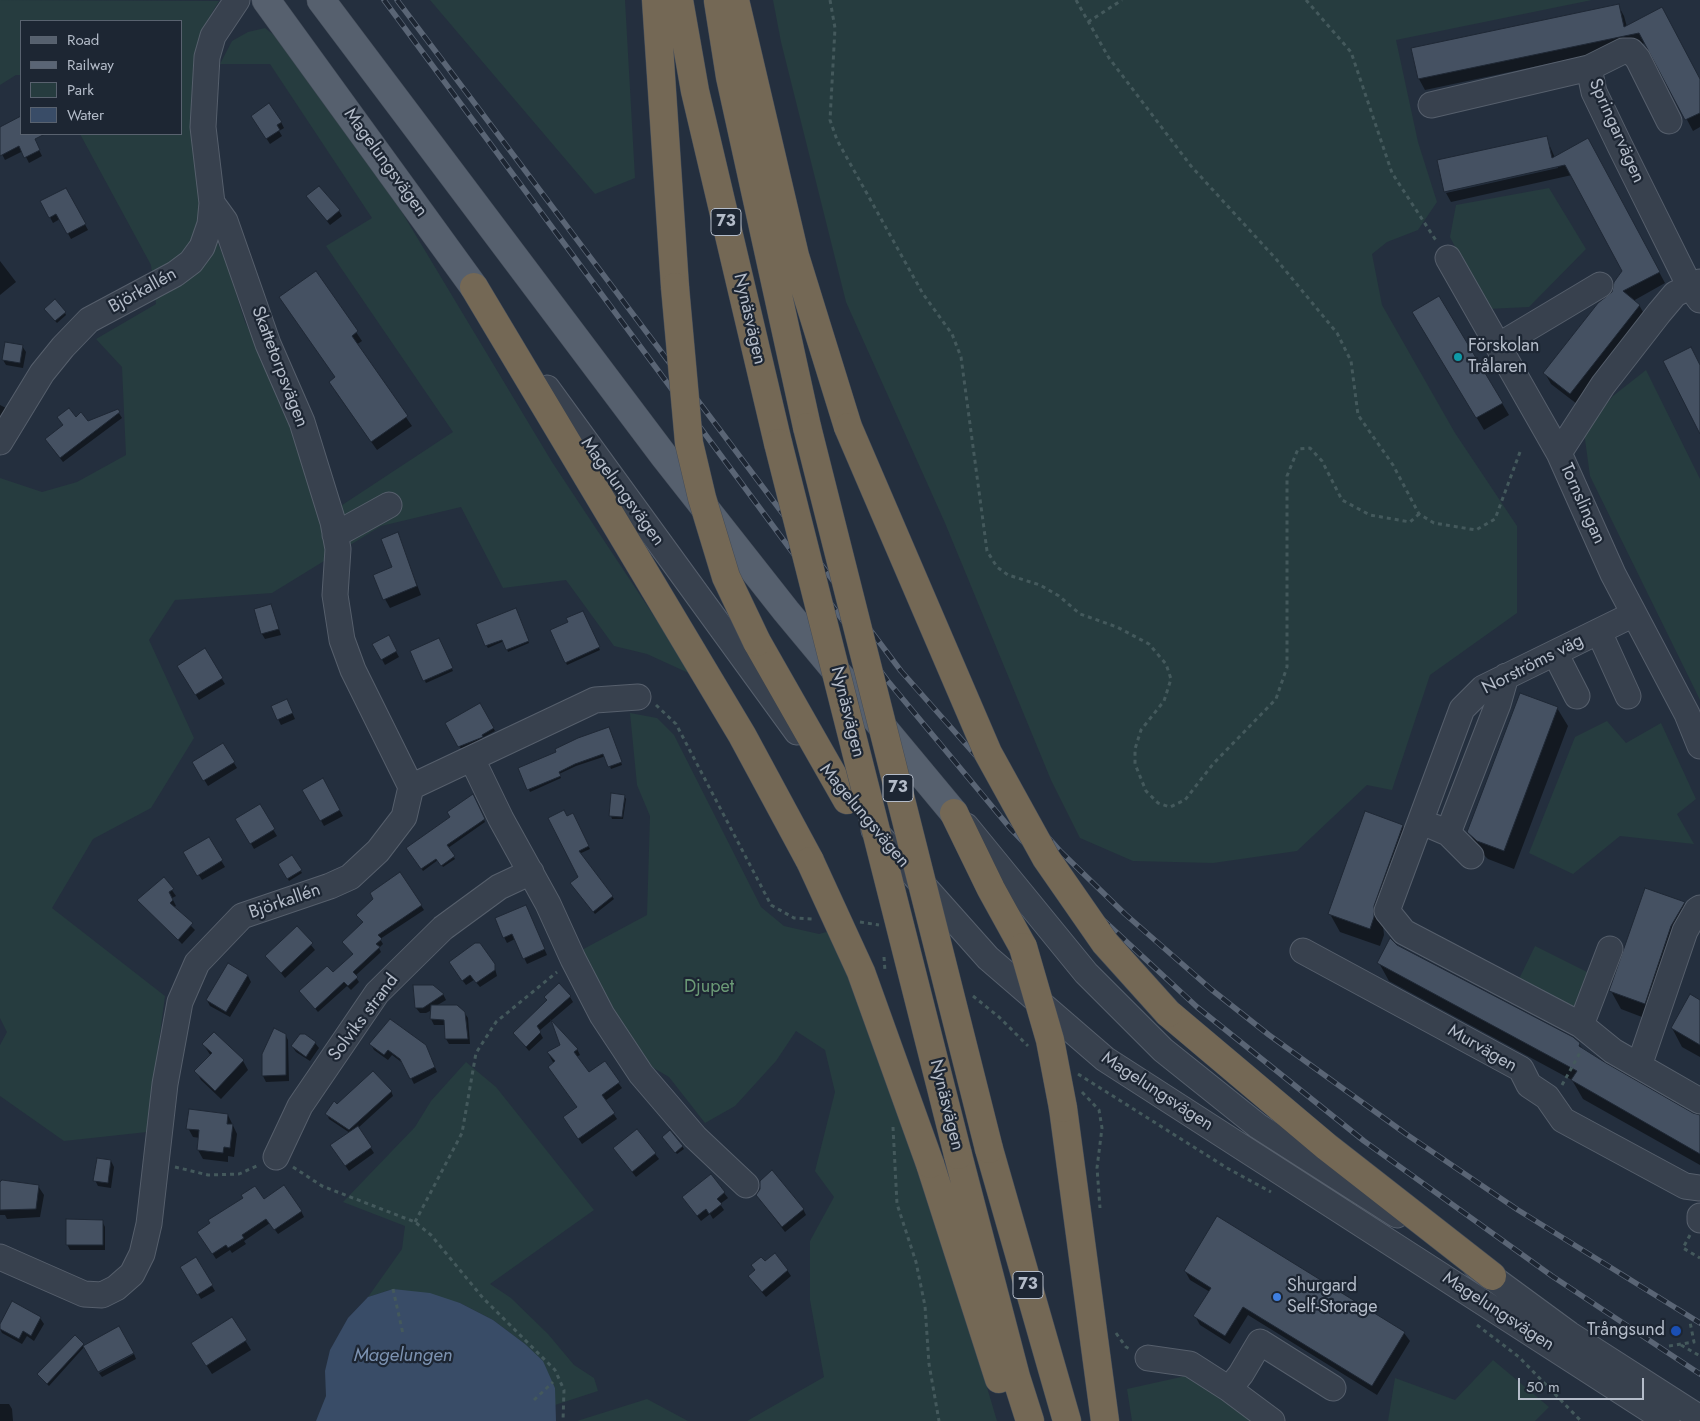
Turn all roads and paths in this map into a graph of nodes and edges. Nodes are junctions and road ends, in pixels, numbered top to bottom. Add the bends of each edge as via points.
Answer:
1 (237, 0) edge
2 (266, 0) edge
3 (321, 0) edge
4 (656, 0) edge
5 (679, 0) edge
6 (718, 0) edge
7 (735, 0) edge
8 (830, 0) edge
9 (1076, 0) edge
10 (1122, 0) edge
11 (1306, 0) edge
12 (1088, 22) junction
13 (1589, 68) junction
14 (1431, 105) dead end
15 (1669, 121) dead end
16 (212, 203) junction
17 (1448, 258) joint
18 (1600, 284) dead end
19 (474, 287) junction
20 (1696, 289) edge
21 (1498, 346) junction
22 (0, 442) edge
23 (1520, 452) dead end
24 (1559, 453) junction
25 (388, 505) dead end
26 (1419, 514) junction
27 (335, 535) junction
28 (1634, 614) junction
29 (1599, 632) junction
30 (1555, 653) junction
31 (1506, 676) junction
32 (1576, 696) dead end
33 (1628, 696) dead end
34 (638, 697) dead end
35 (1700, 746) edge
36 (472, 759) junction
37 (411, 787) junction
38 (847, 800) junction
39 (954, 813) junction
40 (1421, 820) junction
41 (1448, 833) junction
42 (1471, 856) dead end
43 (531, 872) junction
44 (1700, 908) edge
45 (1610, 949) dead end
46 (1302, 951) dead end
47 (573, 959) junction
48 (1586, 1029) junction
49 (1022, 1040) dead end
50 (1030, 1045) dead end
51 (1638, 1066) junction
52 (1070, 1069) dead end
53 (1700, 1101) edge
54 (1551, 1103) junction
55 (1099, 1110) dead end
56 (276, 1157) junction
57 (156, 1162) junction
58 (746, 1185) dead end
59 (1700, 1188) edge
60 (1278, 1196) dead end
61 (896, 1204) dead end
62 (1101, 1216) dead end
63 (1699, 1219) edge
64 (415, 1222) junction
65 (0, 1257) edge
66 (1700, 1258) edge
67 (1492, 1276) junction
68 (393, 1289) dead end
69 (1473, 1322) dead end
70 (1690, 1322) dead end
71 (1115, 1331) dead end
72 (404, 1334) dead end
73 (1680, 1344) junction
74 (1669, 1346) dead end
75 (1700, 1356) edge
76 (1148, 1358) joint
77 (552, 1382) dead end
78 (1333, 1388) dead end
79 (1229, 1389) junction
80 (534, 1400) dead end
81 (1700, 1418) edge
82 (563, 1421) edge
83 (939, 1421) edge
84 (1013, 1421) edge
85 (1030, 1421) edge
86 (1067, 1421) edge
87 (1105, 1421) edge
88 (1272, 1421) edge
89 (1581, 1421) edge
90 (1667, 1421) edge

1 - 16 street, Björkallén via 213,36 207,57 203,127
2 - 19 main road, Magelungsvägen
3 - 39 main road, Magelungsvägen via 664,456 786,611
4 - 38 highway, bridge via 689,443 702,498 726,577 757,642
5 - 85 highway, Nynäsvägen / 73, bridge via 695,91 778,443 958,1155
6 - 86 highway, Nynäsvägen / 73, bridge via 730,77 807,427 989,1149
7 - 67 highway, bridge via 795,256 848,427 988,753 1046,858 1105,943 1168,1013 1327,1147
8 - 26 path via 835,28 830,120 842,149 923,294 952,334 961,357 988,551 997,567 1008,575 1040,585 1060,596 1080,614 1149,644 1166,664 1171,679 1164,701 1141,730 1135,749 1135,764 1146,791 1158,803 1170,807 1185,800 1213,764 1276,699 1288,668 1287,476 1298,449 1310,448 1322,462 1342,500 1349,504 1370,515 1410,522
9 - 12 path
10 - 12 path
11 - 17 path via 1351,52 1392,174
12 - 26 path via 1109,58 1191,166 1276,259 1337,333 1352,360 1358,415 1393,465
13 - 14 street, Springarvägen
13 - 15 street via 1623,51 1631,51
13 - 20 street, Springarvägen via 1594,92
16 - 22 street, Björkallén via 205,239 191,262 175,274 89,320 42,373
16 - 27 street, Skattetorpsvägen via 225,221 268,344 302,422
17 - 21 street
18 - 21 street
19 - 38 street, Magelungsvägen
19 - 84 highway, bridge via 742,735 810,861 861,972 930,1164
20 - 24 street, Tornslingan via 1675,294 1659,312 1603,385
21 - 24 street
23 - 26 path via 1495,519 1476,530 1434,523
24 - 28 street, Tornslingan
25 - 27 street
27 - 37 street, Skattetorpsvägen via 338,549 335,595 342,640 353,670
28 - 29 street, Norströms väg
28 - 35 street, Tornslingan via 1687,714
29 - 30 street, Norströms väg
29 - 33 street
30 - 31 street, Norströms väg
30 - 32 street
31 - 40 street, Norströms väg via 1482,688 1462,709
31 - 41 street
34 - 36 street via 595,700
36 - 37 street
36 - 43 street
37 - 57 street, Björkallén via 404,817 378,851 350,877 242,916 197,962 180,1002 165,1084
38 - 90 street, Magelungsvägen via 988,958 1105,1059
39 - 67 street, Magelungsvägen via 1086,973 1163,1050 1258,1126
39 - 87 highway, bridge via 990,889 1023,947 1050,1040 1063,1108
40 - 41 street
40 - 48 street, Norströms väg via 1387,911 1404,932
41 - 42 street
43 - 47 street
43 - 56 street, Solviks strand via 499,887 443,928 377,993 300,1106
44 - 51 street via 1686,931
45 - 48 street
46 - 54 street, Murvägen via 1521,1069 1529,1085
47 - 58 street via 602,1014 641,1074 695,1137
47 - 64 path via 496,1022 476,1053 462,1133
48 - 51 street
48 - 54 path
49 - 50 path
51 - 53 street
52 - 60 path via 1227,1168
54 - 59 street, Murvägen via 1563,1120 1685,1186
55 - 62 path via 1102,1128 1097,1168
56 - 57 path via 239,1174 208,1174
56 - 64 path via 322,1186
57 - 65 street, Björkallén via 142,1254 132,1274 116,1288 102,1295 84,1294
61 - 83 path via 916,1262 925,1306 929,1364
63 - 66 path via 1683,1248
64 - 82 path via 431,1235 483,1298 555,1370 564,1390
67 - 81 street, Magelungsvägen via 1569,1334
68 - 72 path
69 - 89 path via 1519,1357
70 - 73 path via 1694,1342
71 - 76 path via 1126,1347
73 - 74 path
73 - 75 path
76 - 79 street via 1190,1364
77 - 80 path
78 - 79 street via 1260,1342
79 - 88 street

